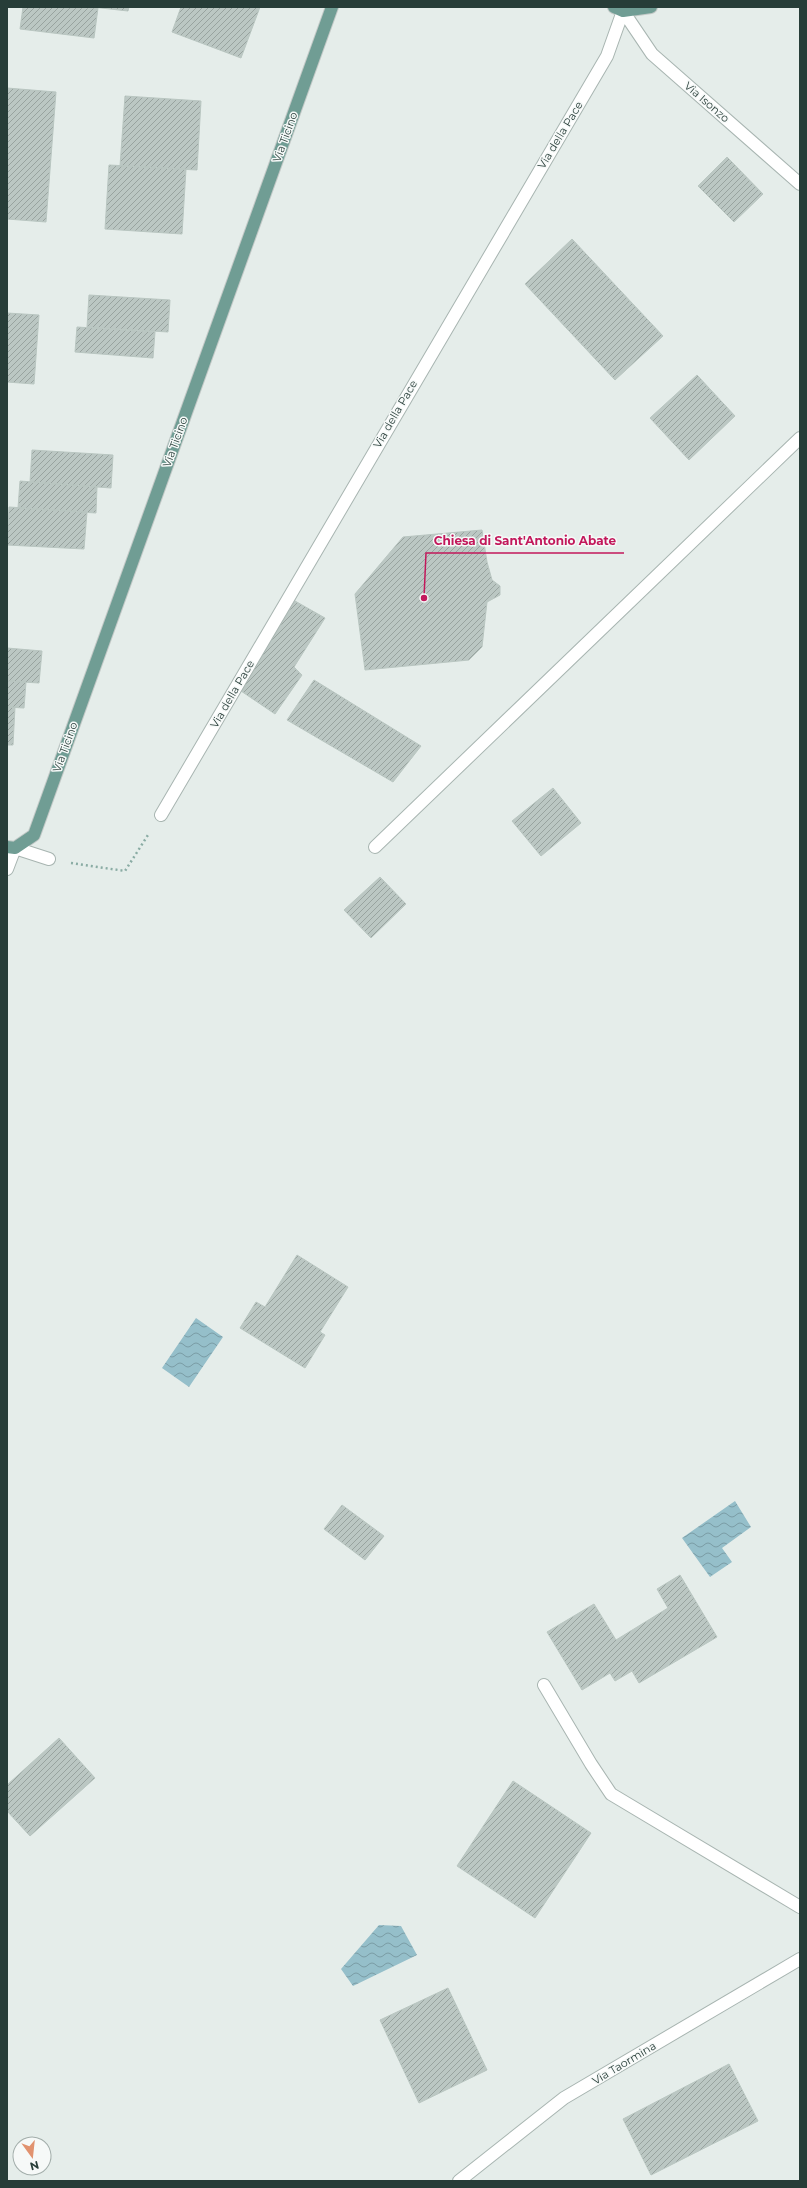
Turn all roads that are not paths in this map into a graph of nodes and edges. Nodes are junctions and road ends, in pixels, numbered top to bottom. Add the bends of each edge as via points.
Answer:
1 (332, 7) edge
2 (651, 7) edge
3 (619, 9) edge
4 (800, 184) edge
5 (800, 438) edge
6 (161, 815) road end
7 (11, 847) edge
8 (375, 847) dead end
9 (49, 859) road end
10 (7, 869) edge
11 (544, 1685) dead end
12 (800, 1907) edge
13 (800, 1959) edge
14 (459, 2181) edge

1 - 7 main road, Via Ticino via 34,835
2 - 3 main road
3 - 4 street, Via Isonzo via 652,54
3 - 6 street, Via della Pace via 607,56
5 - 8 street
7 - 9 street
7 - 10 street
11 - 12 street via 611,1794
13 - 14 street, Via Taormina via 564,2098

